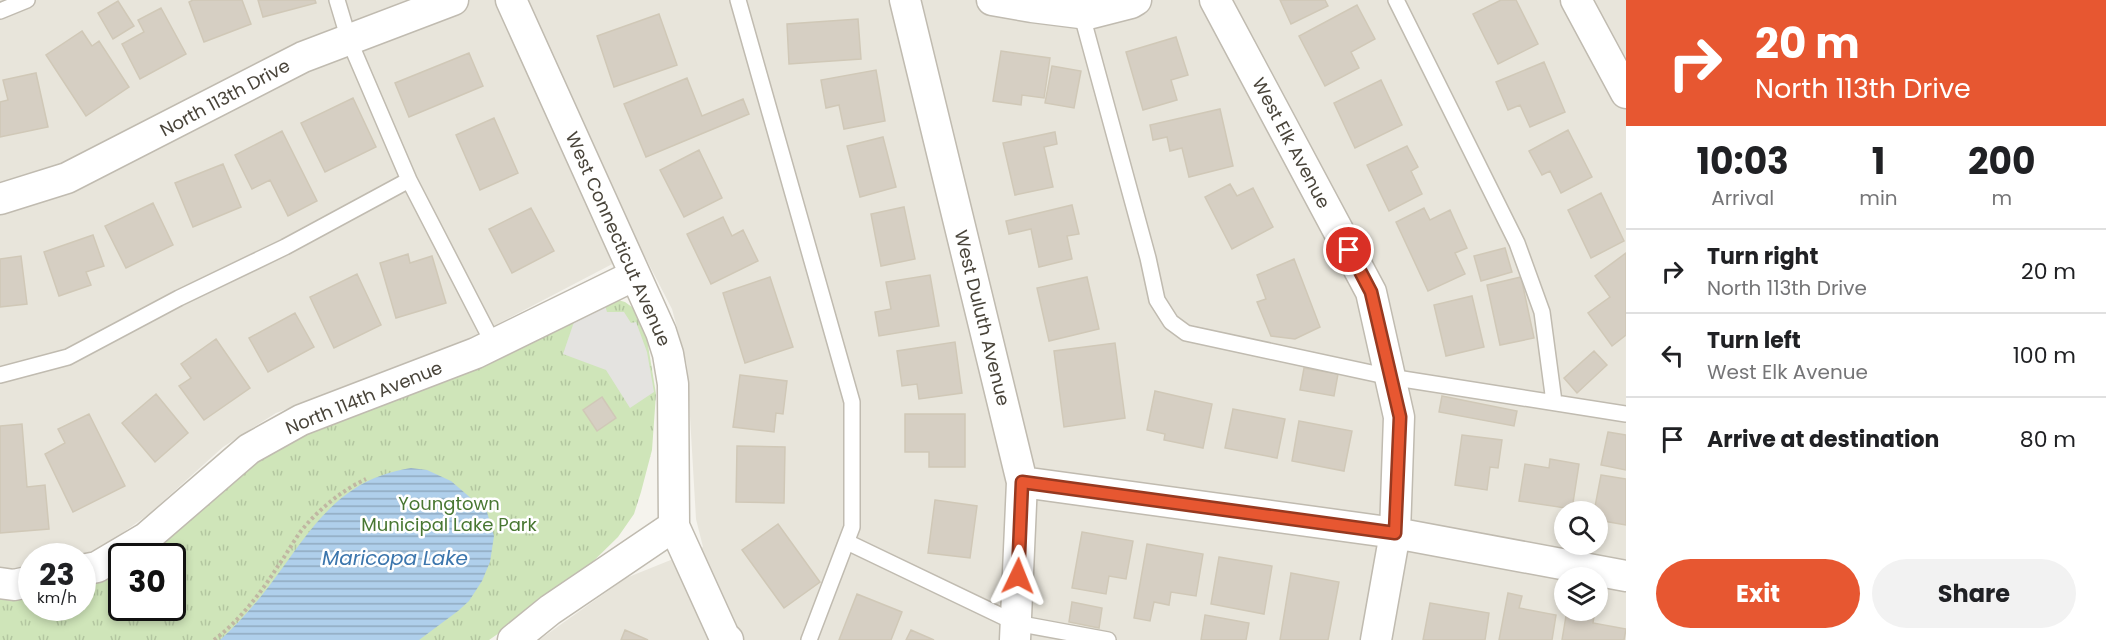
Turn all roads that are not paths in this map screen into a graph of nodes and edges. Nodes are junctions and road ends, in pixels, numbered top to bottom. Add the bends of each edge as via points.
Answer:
1 (27, 0) edge
2 (338, 0) edge
3 (453, 0) edge
4 (510, 0) edge
5 (738, 0) edge
6 (905, 0) edge
7 (992, 0) edge
8 (1136, 0) edge
9 (1215, 0) edge
10 (1396, 0) edge
11 (1576, 0) edge
12 (0, 10) edge
13 (1081, 12) junction
14 (349, 40) junction
15 (1626, 93) edge
16 (409, 180) junction
17 (0, 199) edge
18 (635, 275) junction
19 (494, 345) junction
20 (0, 375) edge
21 (1390, 376) junction
22 (1554, 402) junction
23 (1626, 414) edge
24 (1022, 482) junction
25 (674, 526) junction
26 (1395, 533) junction
27 (846, 542) junction
28 (96, 567) edge
29 (1626, 576) edge
30 (0, 583) edge
31 (18, 584) edge
32 (1016, 632) edge
33 (513, 640) edge
34 (728, 640) edge
35 (809, 640) edge
36 (1108, 640) edge
37 (1376, 640) edge

1 - 12 lane
2 - 14 lane
3 - 14 street, North 113th Drive
4 - 18 street, West Connecticut Avenue
5 - 27 lane via 852,402 852,527
6 - 24 street, West Duluth Avenue
7 - 13 street
8 - 13 street via 1088,14
9 - 21 street, West Elk Avenue via 1371,292
10 - 22 lane via 1517,243 1542,312
11 - 15 street
13 - 21 lane via 1157,300 1171,321 1186,333 1204,338
14 - 16 lane
14 - 17 street, North 113th Drive via 303,57 67,178
16 - 19 lane
16 - 20 lane via 68,357
18 - 19 street, North 114th Avenue
18 - 25 street, West Connecticut Avenue via 661,332 673,384
19 - 28 street, North 114th Avenue via 301,420 249,449 146,538
21 - 22 lane
21 - 26 street, West Elk Avenue via 1400,417
22 - 23 lane
24 - 26 street
24 - 32 street, West Duluth Avenue
25 - 33 street via 550,610
25 - 34 street
26 - 29 street
26 - 37 street, West Elk Avenue
27 - 32 lane
27 - 35 lane
30 - 31 street
32 - 36 lane

